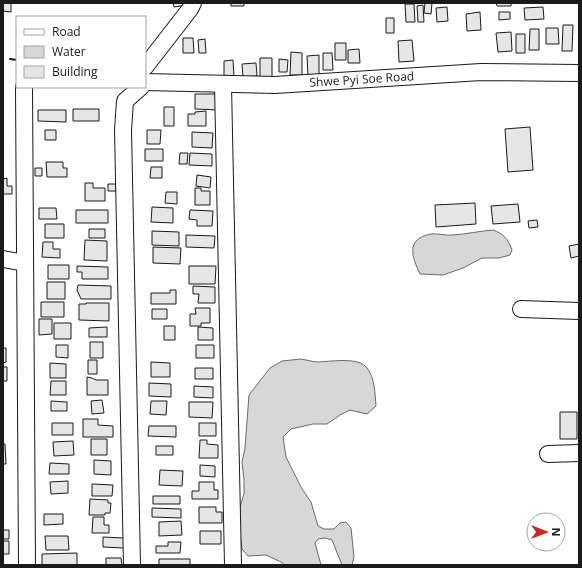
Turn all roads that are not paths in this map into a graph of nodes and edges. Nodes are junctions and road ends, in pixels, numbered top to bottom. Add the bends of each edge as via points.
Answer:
1 (193, 3) edge
2 (579, 73) edge
3 (146, 77) edge
4 (146, 80) edge
5 (223, 84) junction
6 (24, 88) edge
7 (137, 88) edge
8 (3, 259) edge
9 (24, 263) junction
10 (521, 309) dead end
11 (579, 311) edge
12 (579, 453) edge
13 (548, 454) dead end
14 (27, 565) edge
15 (132, 565) edge
16 (233, 565) edge

1 - 3 street
2 - 5 street, Shwe Pyi Soe Road via 482,72 275,85
4 - 5 street, Shwe Pyi Soe Road
5 - 16 street
6 - 9 street
7 - 15 street via 126,101 123,130
8 - 9 street
9 - 14 street
10 - 11 street
12 - 13 street

